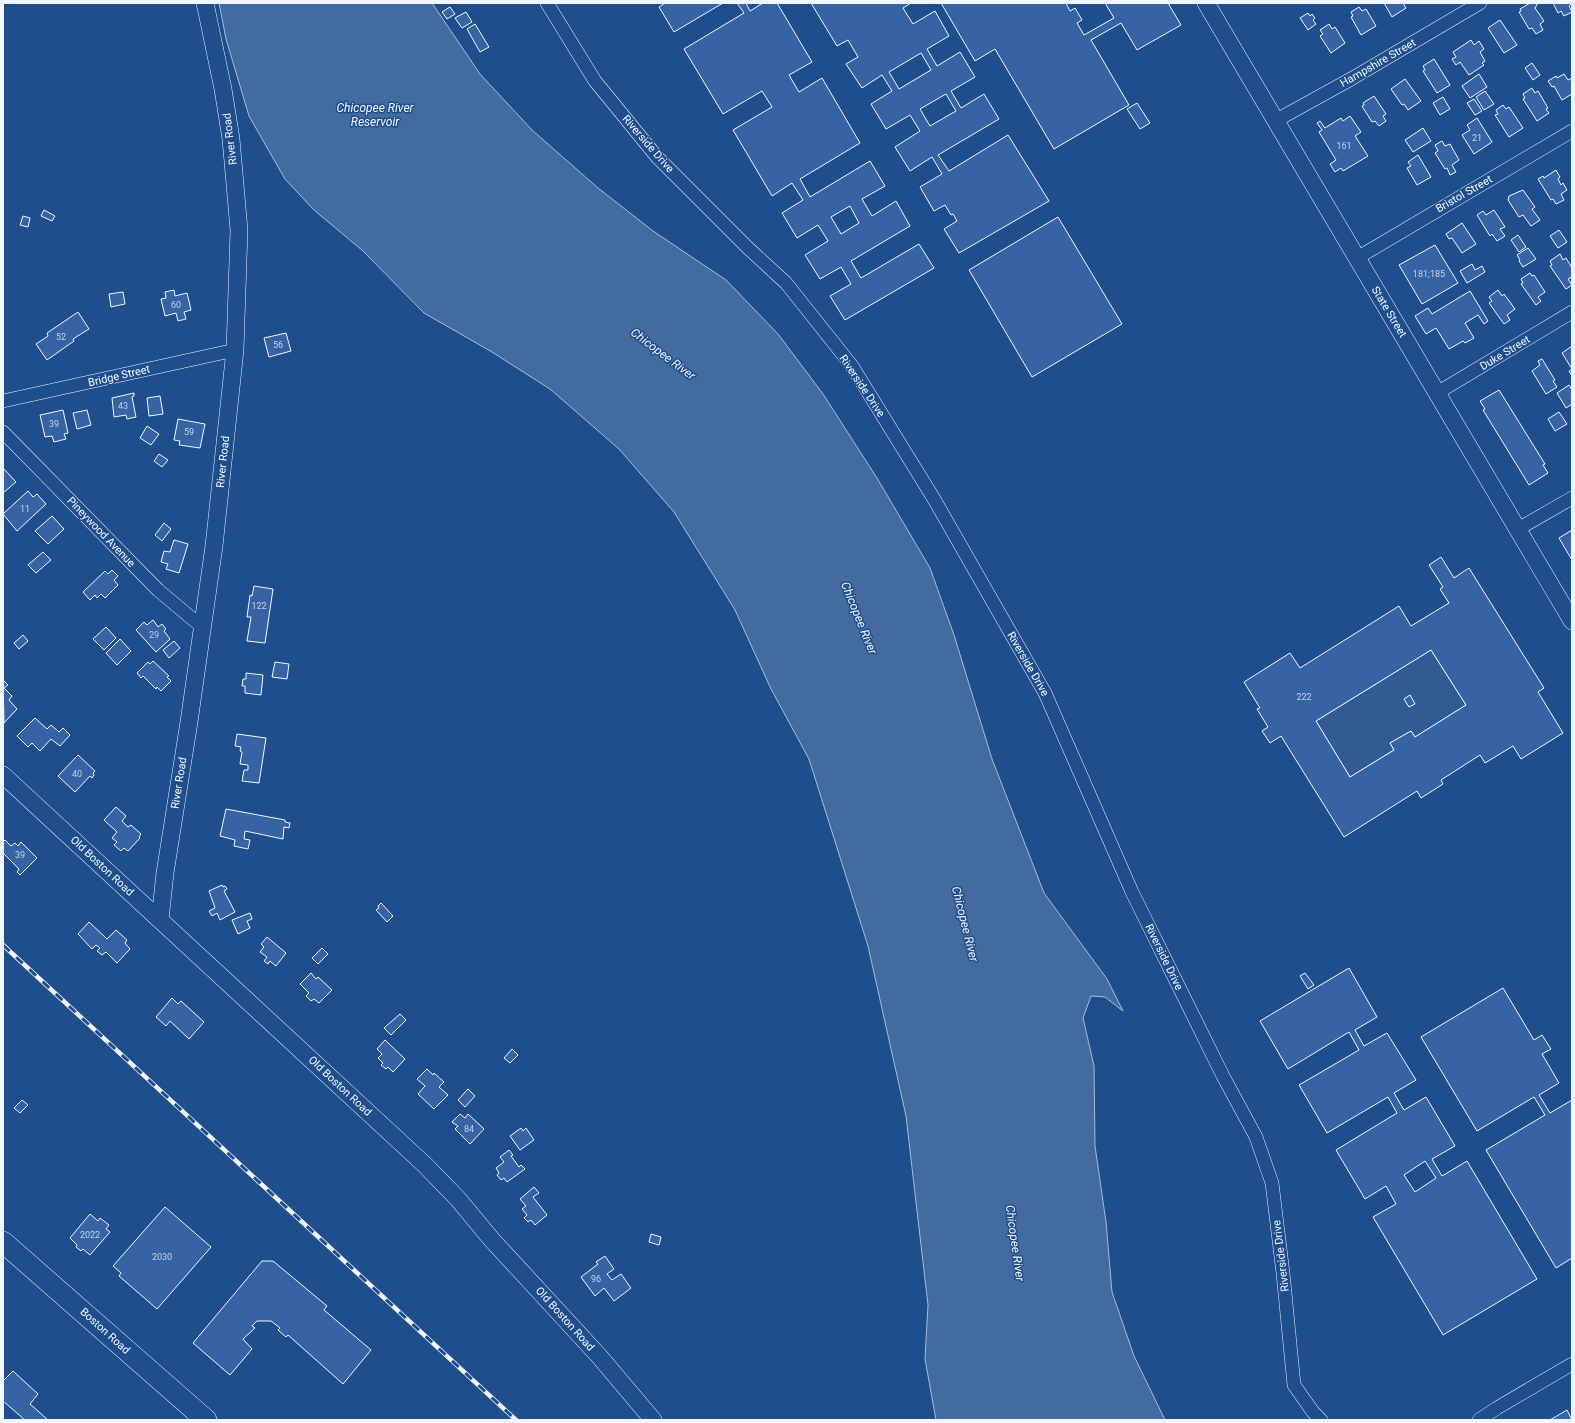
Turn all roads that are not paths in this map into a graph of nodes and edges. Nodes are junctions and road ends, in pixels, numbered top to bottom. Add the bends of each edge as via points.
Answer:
1 (205, 3) edge
2 (547, 3) edge
3 (1206, 3) edge
4 (1480, 3) edge
5 (1275, 121) junction
6 (1572, 131) edge
7 (1356, 258) junction
8 (1572, 312) edge
9 (235, 350) junction
10 (1438, 393) junction
11 (3, 401) edge
12 (3, 432) edge
13 (1572, 498) edge
14 (1518, 529) junction
15 (1572, 621) edge
16 (202, 628) junction
17 (3, 775) edge
18 (160, 920) junction
19 (3, 1242) edge
20 (1572, 1364) edge
21 (1484, 1419) edge
22 (206, 1420) edge
23 (653, 1420) edge
24 (1321, 1420) edge

1 - 9 street, River Road via 223,89 233,154 239,230
2 - 24 street, Riverside Drive via 595,81 656,157 786,283 852,366 934,499 1045,693 1132,892 1256,1137 1272,1183 1294,1386
3 - 5 street, State Street
4 - 5 street, Hampshire Street
5 - 7 street, State Street
6 - 7 street, Bristol Street
7 - 10 street, State Street
8 - 10 street, Duke Street
9 - 11 street, Bridge Street
9 - 16 street, River Road via 214,546
10 - 14 street, State Street
12 - 16 street, Pineywood Avenue via 158,590
13 - 14 street
14 - 15 street, State Street
16 - 18 street, River Road
17 - 18 street, Old Boston Road
18 - 23 street, Old Boston Road via 425,1165 599,1356
19 - 22 main road, Boston Road
20 - 21 street

